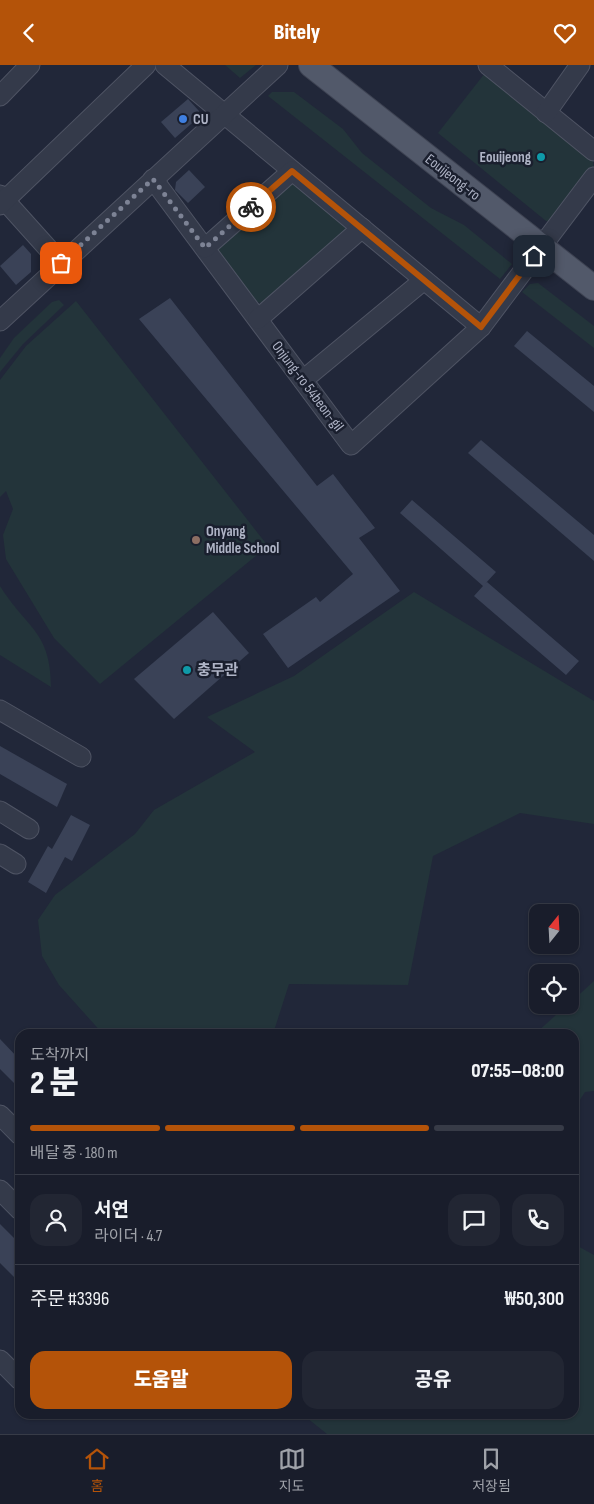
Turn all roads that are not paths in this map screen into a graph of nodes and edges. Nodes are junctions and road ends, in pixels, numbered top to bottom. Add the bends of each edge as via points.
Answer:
1 (30, 65) edge
2 (146, 65) edge
3 (164, 65) edge
4 (278, 65) edge
5 (312, 65) edge
6 (488, 65) edge
7 (580, 65) edge
8 (0, 96) edge
9 (546, 113) junction
10 (224, 114) junction
11 (594, 151) edge
12 (292, 171) junction
13 (594, 177) edge
14 (153, 179) junction
15 (2, 200) edge
16 (362, 228) junction
17 (542, 247) junction
18 (205, 248) junction
19 (61, 263) junction
20 (424, 280) junction
21 (594, 289) edge
22 (258, 319) junction
23 (0, 321) edge
24 (481, 327) junction
25 (303, 381) junction
26 (0, 710) edge
27 (81, 757) dead end
28 (0, 811) edge
29 (29, 829) dead end
30 (0, 1115) edge
31 (15, 1130) edge
32 (0, 1360) edge
33 (15, 1375) edge

1 - 8 street
2 - 15 street
3 - 10 street
4 - 10 street
5 - 17 main road, Eouijeong-ro
6 - 9 street
7 - 9 street
9 - 11 street
10 - 12 street
10 - 14 street
12 - 16 street
12 - 18 street
13 - 17 street, Onjung-ro 54beon-gil
14 - 18 street, Onjung-ro 54beon-gil
14 - 19 street
15 - 19 street
16 - 20 street
16 - 22 street
17 - 21 main road, Eouijeong-ro
17 - 24 street, Onjung-ro 54beon-gil
18 - 22 street, Onjung-ro 54beon-gil
19 - 23 street
20 - 24 street
20 - 25 street
22 - 25 street, Onjung-ro 54beon-gil
24 - 25 street, Onjung-ro 54beon-gil via 351,445
26 - 27 street
28 - 29 street
30 - 31 street
32 - 33 street

